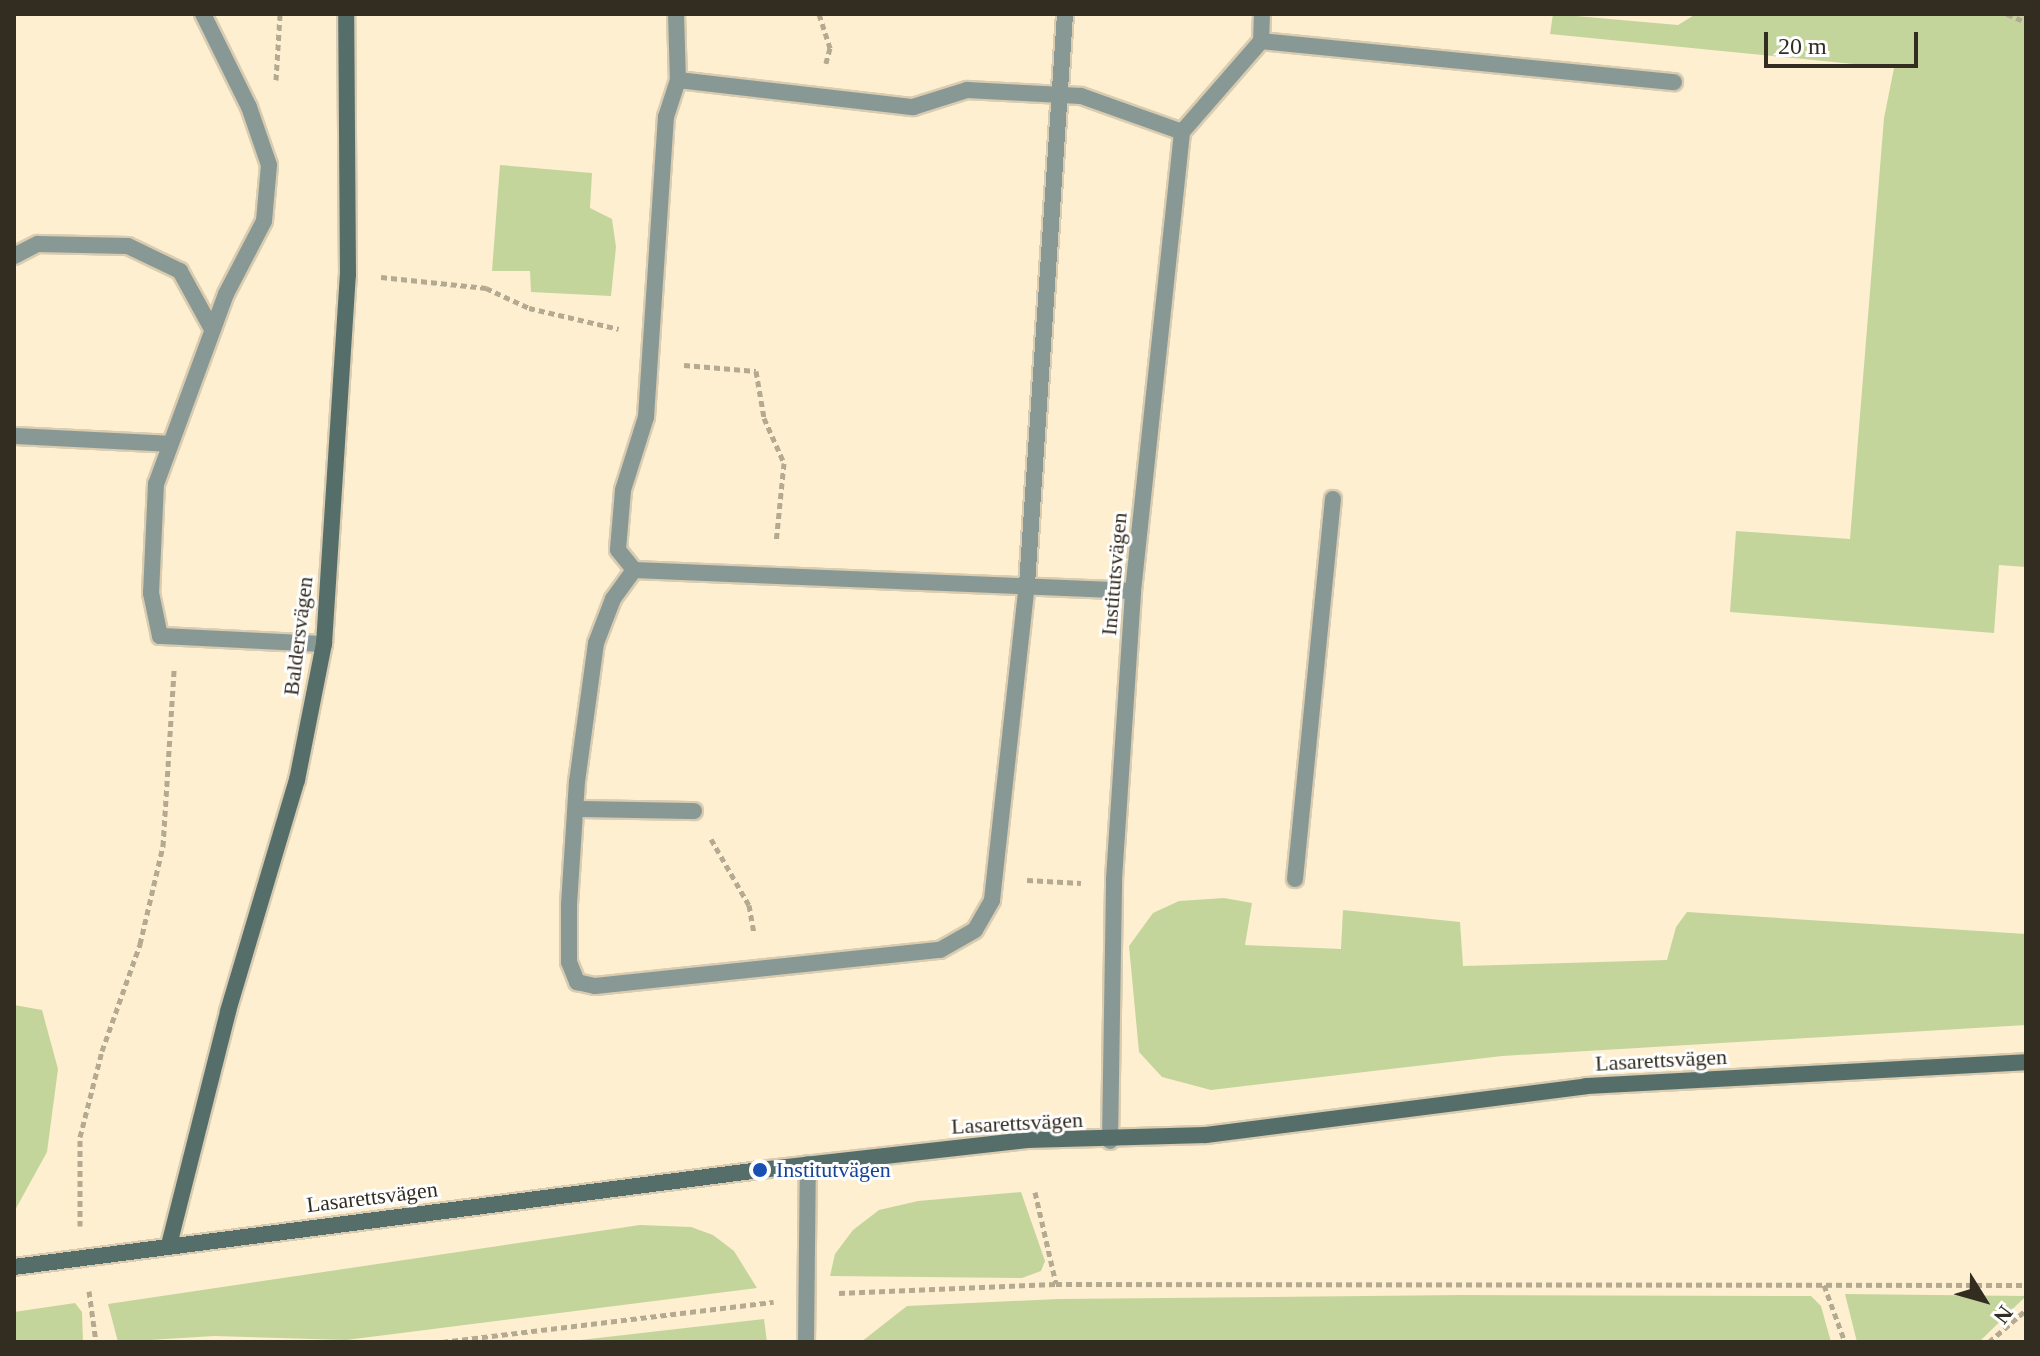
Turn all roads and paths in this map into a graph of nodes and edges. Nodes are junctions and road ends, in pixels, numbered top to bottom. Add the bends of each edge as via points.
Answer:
1 (203, 14) edge
2 (346, 14) edge
3 (676, 14) edge
4 (819, 14) edge
5 (1065, 14) edge
6 (1262, 14) edge
7 (2007, 14) edge
8 (2026, 22) edge
9 (1261, 41) junction
10 (678, 80) junction
11 (1674, 82) dead end
12 (1057, 95) junction
13 (818, 99) junction
14 (1182, 132) junction
15 (14, 256) edge
16 (348, 275) junction
17 (212, 329) junction
18 (647, 335) junction
19 (647, 361) junction
20 (14, 436) edge
21 (170, 444) junction
22 (1333, 499) dead end
23 (634, 570) junction
24 (773, 575) junction
25 (1027, 585) junction
26 (1133, 591) junction
27 (177, 637) junction
28 (324, 644) junction
29 (576, 809) junction
30 (694, 811) joint
31 (994, 879) junction
32 (1114, 879) junction
33 (1295, 879) dead end
34 (759, 969) junction
35 (2026, 1062) edge
36 (1110, 1141) junction
37 (808, 1164) junction
38 (1035, 1192) dead end
39 (78, 1215) dead end
40 (169, 1245) junction
41 (14, 1267) edge
42 (1056, 1284) junction
43 (1824, 1285) junction
44 (2026, 1285) edge
45 (804, 1298) junction
46 (90, 1304) dead end
47 (2026, 1310) edge
48 (96, 1342) edge
49 (442, 1342) edge
50 (806, 1342) edge
51 (1845, 1342) edge
52 (1989, 1342) edge

1 - 17 street via 249,107 269,165 264,221
2 - 16 street, Baldersvägen
3 - 10 street
4 - 13 path via 830,48
5 - 12 street
6 - 9 street
7 - 8 path
9 - 11 street
9 - 14 street
10 - 13 street
10 - 18 street via 666,116
12 - 13 street via 967,90 913,107
12 - 14 street via 1081,96
12 - 25 street
14 - 26 street, Institutsvägen
15 - 17 street via 38,244 128,246 180,271
16 - 18 path via 486,288 529,308
16 - 28 street, Baldersvägen
17 - 21 street
18 - 19 street
19 - 23 street via 646,417 623,490 618,550
19 - 24 path via 756,371 764,418 784,463
20 - 21 street
21 - 27 street via 156,484 151,593 160,636
22 - 33 street
23 - 24 street
23 - 29 street via 613,599 596,643
24 - 25 street
25 - 26 street
25 - 31 street
26 - 32 street, Institutsvägen
27 - 28 street
27 - 39 path via 163,846 140,944 102,1051 80,1137
28 - 40 street, Baldersvägen via 297,780 228,1011
29 - 30 street
29 - 34 street via 569,962 577,982 595,986
30 - 34 path via 749,905
31 - 32 path via 1089,884
31 - 34 street via 992,900 975,930 940,950
32 - 36 street, Institutsvägen
35 - 36 street, Lasarettsvägen via 1586,1086 1206,1135
36 - 37 street, Lasarettsvägen via 1027,1140
37 - 40 street, Lasarettsvägen
37 - 45 street
38 - 42 path
40 - 41 street, Lasarettsvägen
42 - 43 path
42 - 45 path
43 - 44 path
43 - 51 path
45 - 49 path
45 - 50 street
46 - 48 path
47 - 52 path

